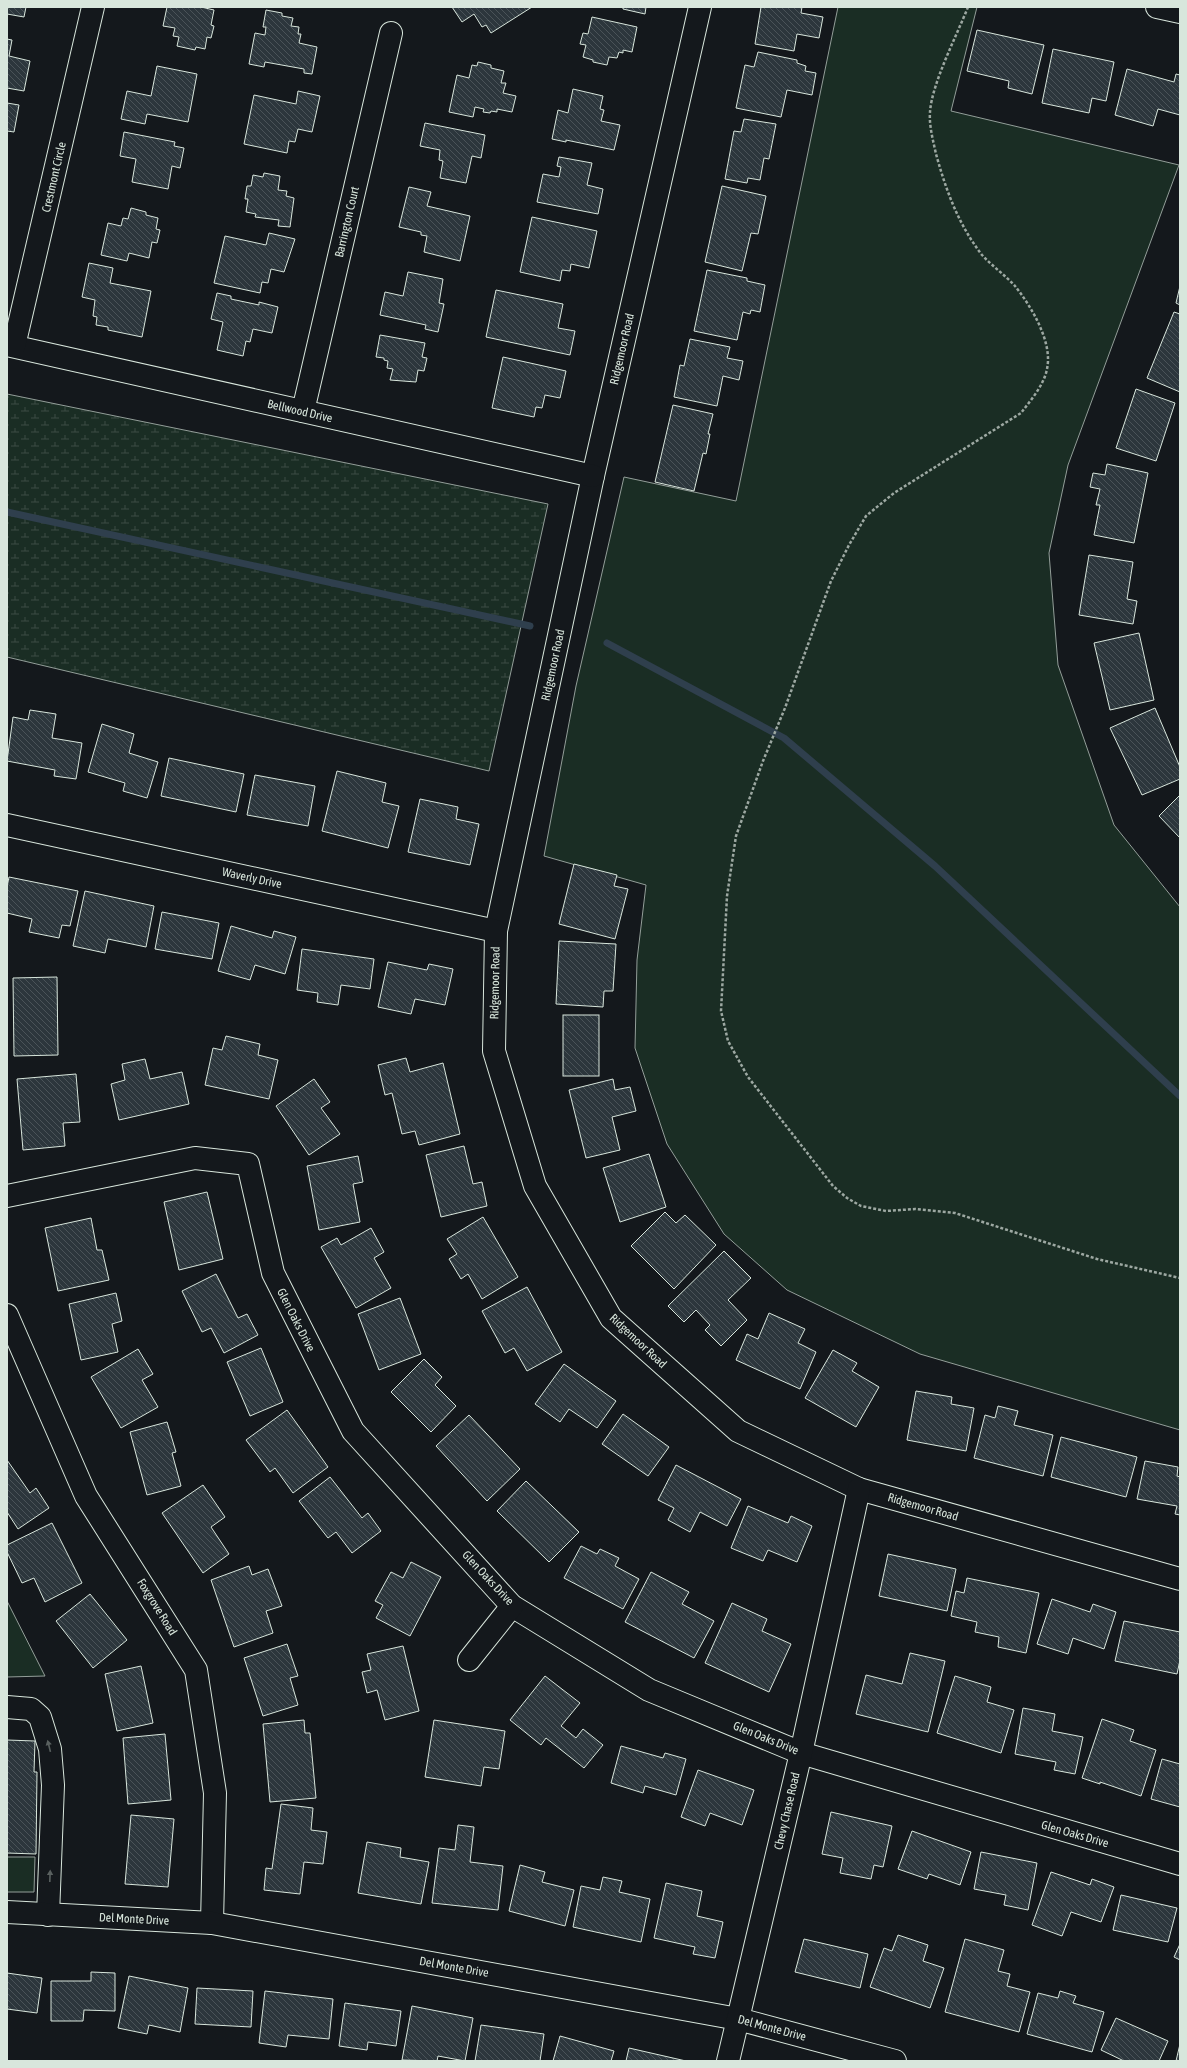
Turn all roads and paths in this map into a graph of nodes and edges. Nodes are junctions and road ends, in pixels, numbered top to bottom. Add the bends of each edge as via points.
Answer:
1 (93, 7) edge
2 (700, 7) edge
3 (968, 7) edge
4 (1157, 7) edge
5 (1180, 12) edge
6 (391, 33) dead end
7 (11, 345) edge
8 (302, 411) junction
9 (593, 476) junction
10 (7, 825) edge
11 (496, 931) junction
12 (7, 1196) edge
13 (1180, 1278) edge
14 (7, 1315) edge
15 (858, 1489) junction
16 (1180, 1579) edge
17 (512, 1606) junction
18 (469, 1660) dead end
19 (7, 1707) edge
20 (801, 1753) junction
21 (1180, 1864) edge
22 (7, 1912) edge
23 (48, 1915) junction
24 (212, 1923) junction
25 (738, 2019) junction
26 (728, 2061) edge
27 (895, 2061) edge

1 - 7 street, Crestmont Circle
2 - 9 street, Ridgemoor Road
3 - 13 path via 936,84 930,112 932,137 945,187 962,225 983,255 1015,286 1039,324 1047,346 1047,369 1036,394 1021,413 894,494 866,516 849,545 831,581 736,836 727,896 721,1011 728,1041 748,1076 833,1186 847,1198 861,1206 886,1211 915,1209 955,1213 1097,1259
4 - 5 street
6 - 8 street, Barrington Court
7 - 8 street, Bellwood Drive
8 - 9 street, Bellwood Drive
9 - 11 street, Ridgemoor Road
10 - 11 street, Waverly Drive
11 - 15 street, Ridgemoor Road via 494,1051 535,1186 611,1318 738,1431
12 - 17 street, Glen Oaks Drive via 195,1158 248,1164 273,1274 354,1430
14 - 24 street, Foxgrove Road via 86,1496 196,1670 215,1793
15 - 16 street, Ridgemoor Road
15 - 20 street, Chevy Chase Road
17 - 18 street
17 - 20 street, Glen Oaks Drive via 649,1690
23 -> 19 street via 53,1785 50,1749 40,1717 31,1709
20 - 21 street, Glen Oaks Drive
20 - 25 street, Chevy Chase Road
22 - 23 street, Del Monte Drive
23 - 24 street, Del Monte Drive
24 - 25 street, Del Monte Drive
25 - 26 street, Chevy Chase Road
25 - 27 street, Del Monte Drive

